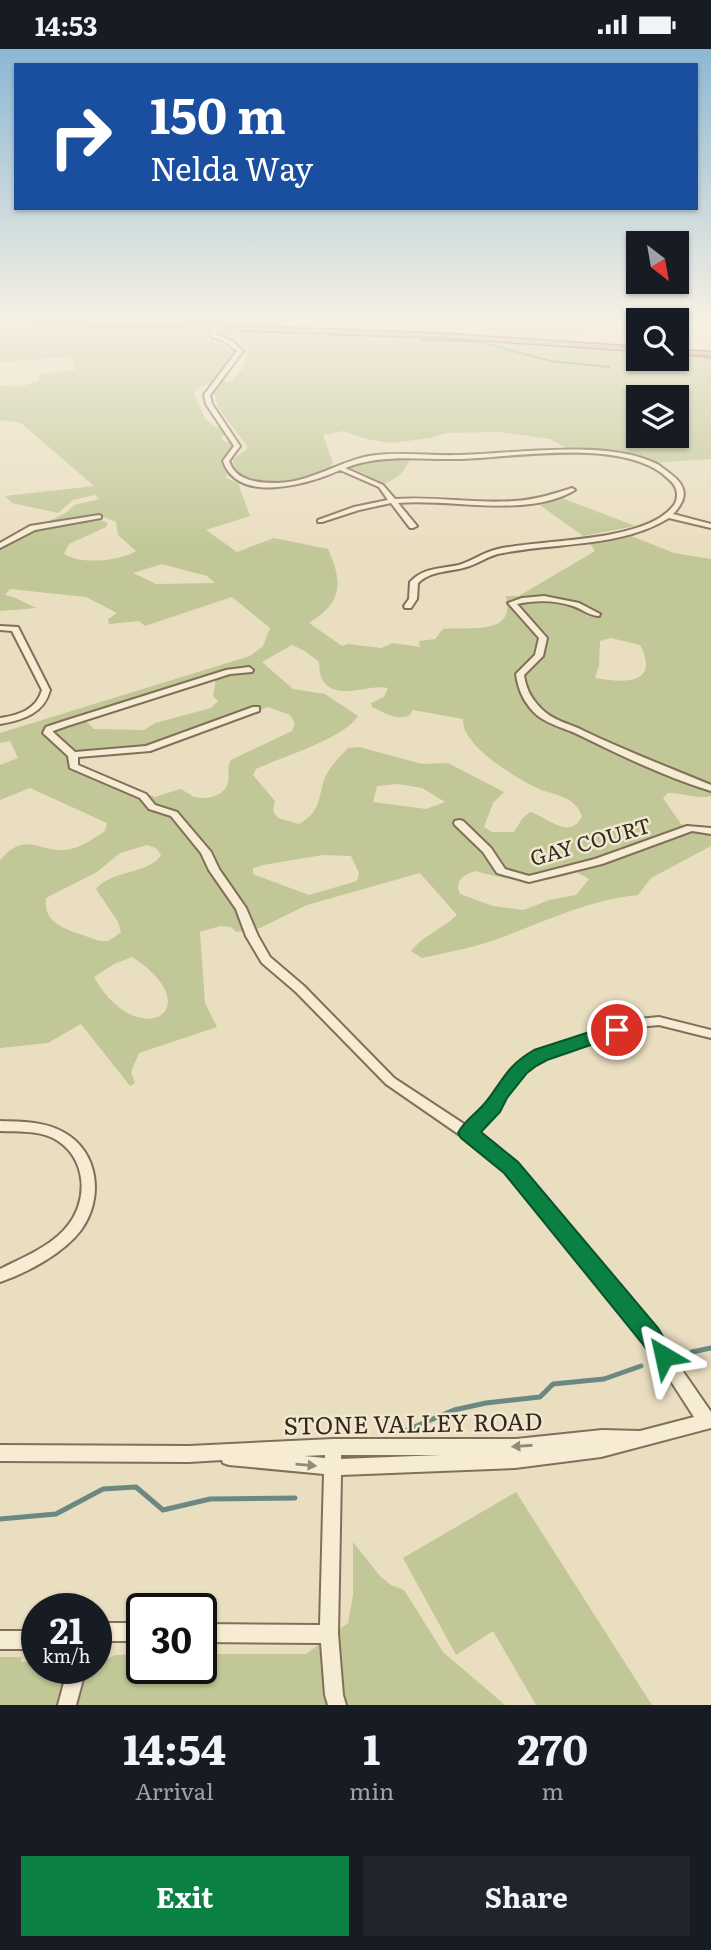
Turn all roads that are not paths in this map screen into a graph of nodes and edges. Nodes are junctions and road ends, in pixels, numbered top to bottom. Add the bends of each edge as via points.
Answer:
1 (207, 396) edge
2 (340, 468) junction
3 (572, 489) dead end
4 (394, 501) junction
5 (670, 516) junction
6 (99, 517) dead end
7 (320, 521) dead end
8 (413, 526) dead end
9 (711, 526) edge
10 (0, 546) edge
11 (408, 606) dead end
12 (596, 614) dead end
13 (0, 628) edge
14 (249, 670) dead end
15 (256, 709) dead end
16 (0, 721) edge
17 (72, 755) junction
18 (711, 787) edge
19 (459, 823) dead end
20 (711, 831) edge
21 (711, 1034) edge
22 (0, 1126) edge
23 (468, 1133) junction
24 (0, 1276) edge
25 (708, 1420) edge
26 (639, 1438) junction
27 (333, 1447) junction
28 (0, 1453) edge
29 (189, 1454) junction
30 (332, 1467) junction
31 (217, 1633) edge
32 (329, 1634) junction
33 (0, 1640) edge
34 (21, 1640) edge
35 (73, 1684) edge
36 (67, 1705) edge
37 (337, 1705) edge

1 - 2 street via 237,446 226,461 233,475 259,484 288,485 318,479
2 - 4 street via 377,483
2 - 5 street via 387,456 565,451 624,457 654,466 676,483 681,499
3 - 4 street via 542,500 501,505
4 - 7 street via 361,506
4 - 8 street
5 - 9 street
5 - 11 street via 640,529 501,551 461,567 426,573 414,582
6 - 10 street via 33,528
12 - 18 street via 577,603 512,603 543,638 539,656 520,674 521,688 548,719
13 - 16 street via 15,629 46,690 29,713
14 - 17 street via 229,672 49,729
15 - 17 street via 148,749
17 - 23 street via 73,766 174,814 206,852 266,960 390,1081
19 - 20 street, GAY COURT via 501,871 528,879 598,862 691,828
21 - 23 street via 659,1020 540,1055 521,1068
22 - 24 street via 38,1128 72,1144 83,1158 89,1197 70,1234
23 - 25 street via 511,1168 556,1220 650,1336
25 - 26 street, STONE VALLEY ROAD
26 -> 27 street, STONE VALLEY ROAD via 516,1447
26 - 30 street, STONE VALLEY ROAD via 601,1450 515,1461
27 - 29 street, STONE VALLEY ROAD
27 - 30 street
28 - 29 street, STONE VALLEY ROAD
29 -> 30 street, STONE VALLEY ROAD
30 - 32 street
31 - 32 street
32 - 37 street
33 - 34 street
35 - 36 street

